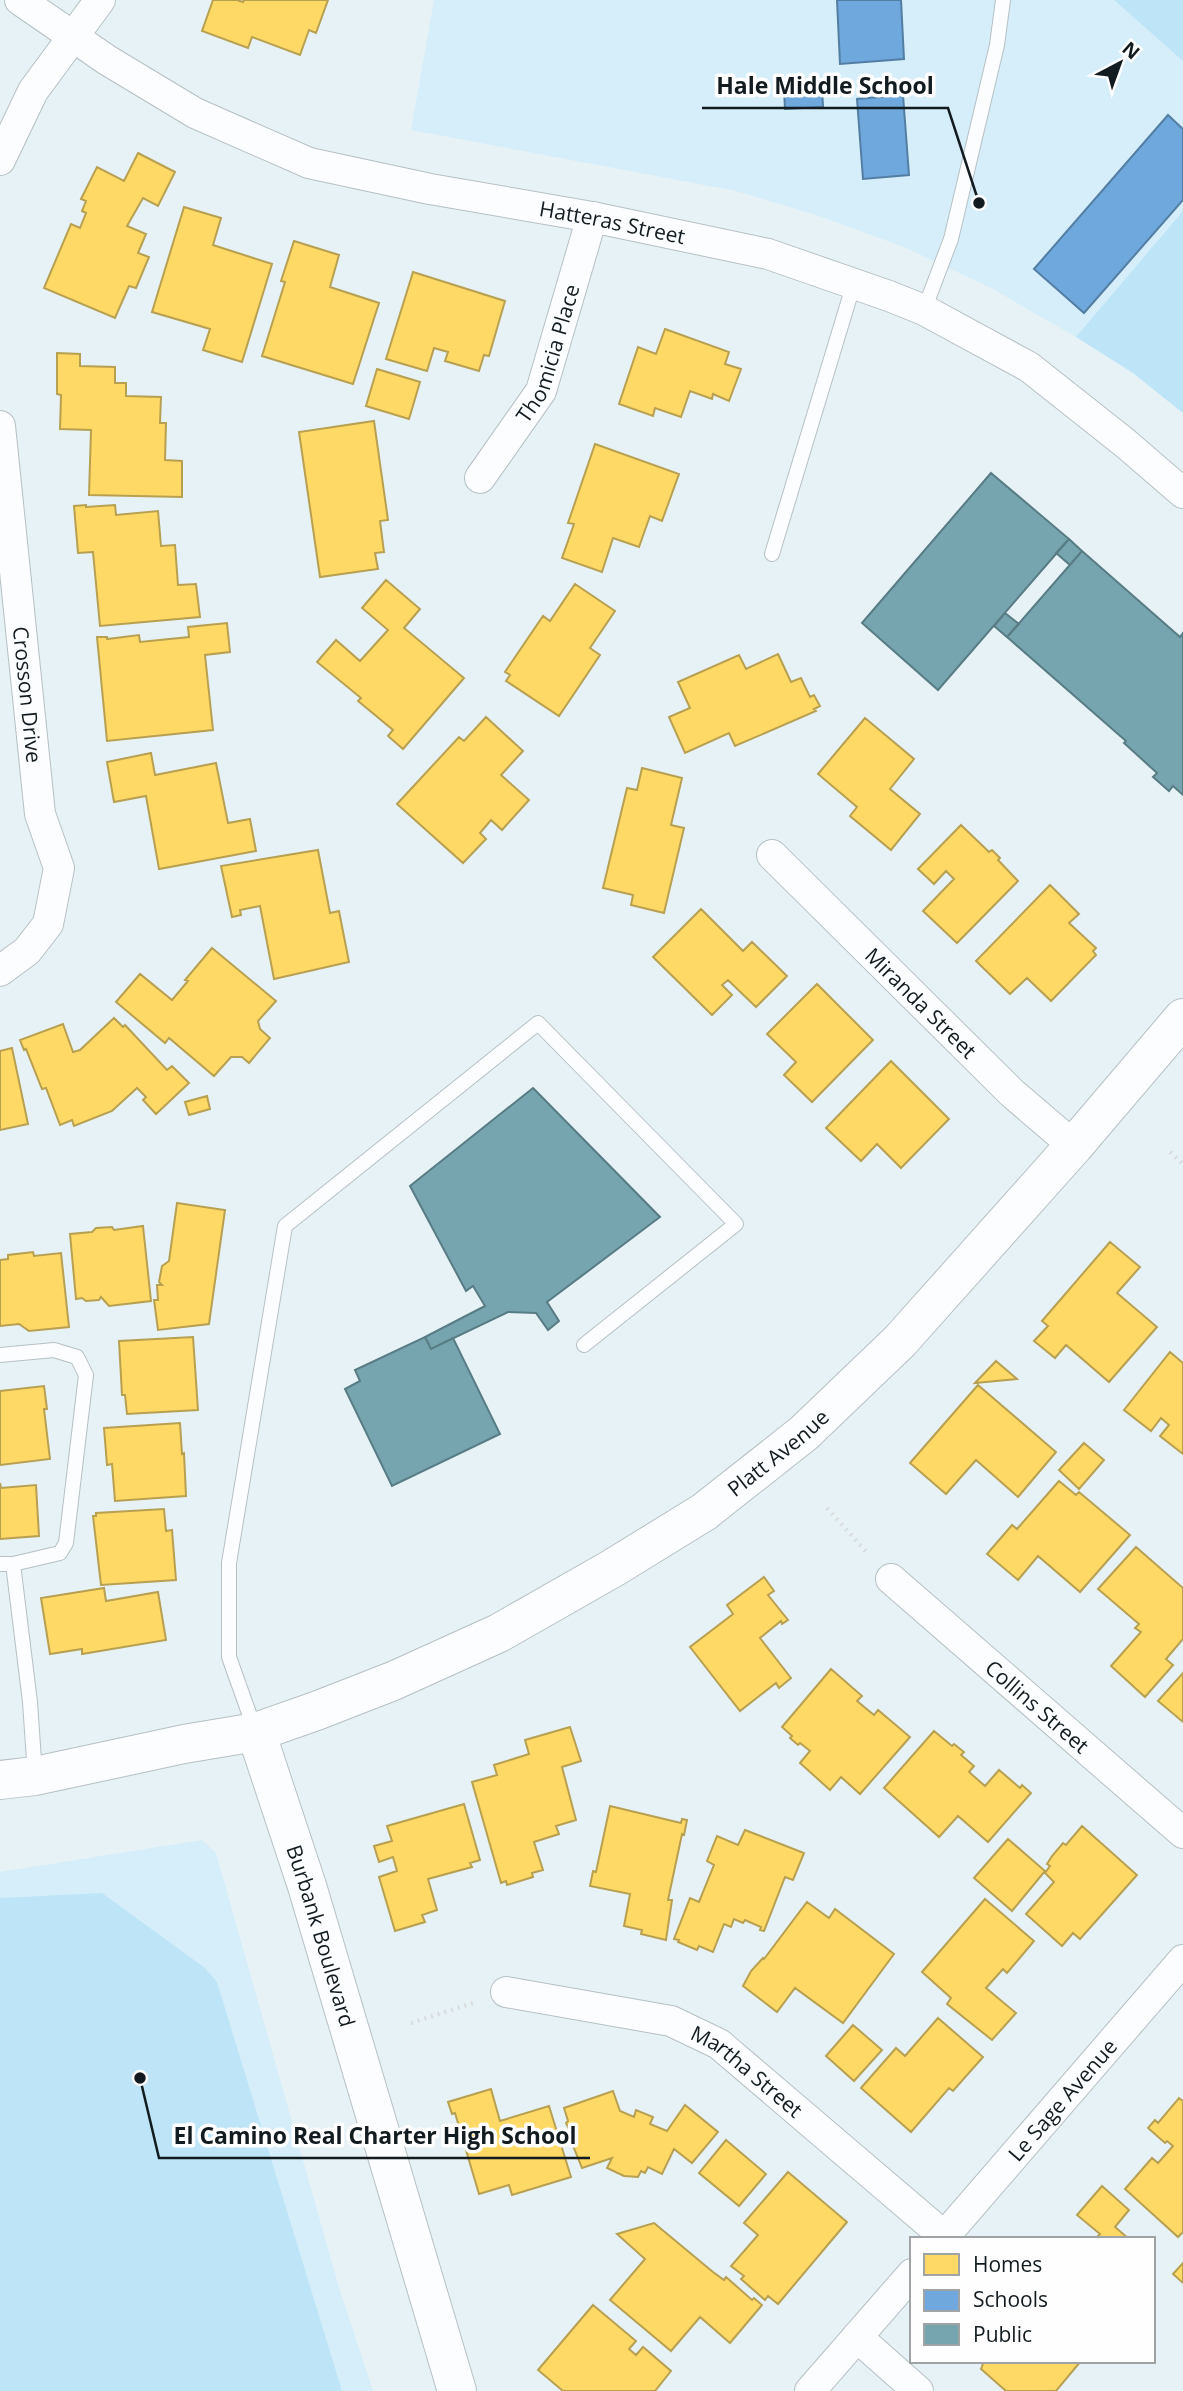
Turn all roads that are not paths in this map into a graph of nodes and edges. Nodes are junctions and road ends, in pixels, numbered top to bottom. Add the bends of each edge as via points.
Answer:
1 (20, 0) edge
2 (100, 0) edge
3 (1003, 0) edge
4 (72, 36) junction
5 (0, 160) edge
6 (593, 217) junction
7 (854, 283) junction
8 (924, 310) junction
9 (0, 426) edge
10 (480, 478) dead end
11 (1183, 493) edge
12 (772, 554) dead end
13 (772, 855) dead end
14 (0, 971) edge
15 (1183, 1018) edge
16 (1074, 1146) junction
17 (583, 1345) dead end
18 (0, 1355) edge
19 (7, 1564) edge
20 (891, 1579) road end
21 (256, 1732) junction
22 (18, 1778) edge
23 (1183, 1833) edge
24 (1183, 1960) edge
25 (506, 1992) dead end
26 (943, 2237) edge
27 (910, 2276) edge
28 (857, 2337) junction
29 (457, 2391) edge
30 (810, 2391) edge
31 (918, 2391) edge

1 - 4 street, Hatteras Street
2 - 4 street
3 - 8 lane via 998,45 951,239
4 - 5 street via 33,91
4 - 6 street, Hatteras Street via 195,113 309,163 430,190
6 - 7 street, Hatteras Street via 768,254
6 - 10 street, Thomicia Place via 541,391
7 - 8 street, Hatteras Street
7 - 12 lane
8 - 11 street, Hatteras Street via 1029,368
9 - 14 street, Crosson Drive via 40,814 59,868 48,924 27,951
13 - 16 street, Miranda Street via 1012,1093
15 - 16 main road, Platt Avenue
16 - 21 main road, Platt Avenue via 900,1341 804,1433 704,1512 499,1633 393,1681
17 - 21 lane via 736,1224 538,1023 285,1226 229,1563 229,1657
18 - 19 lane via 54,1350 77,1357 86,1375 66,1543 60,1553
19 - 22 lane via 30,1702
20 - 23 street, Collins Street
21 - 22 main road
21 - 29 main road, Burbank Boulevard via 307,1885
24 - 26 street, Le Sage Avenue
25 - 26 street, Martha Street via 670,2021 719,2044
27 - 28 street
28 - 30 street
28 - 31 street

